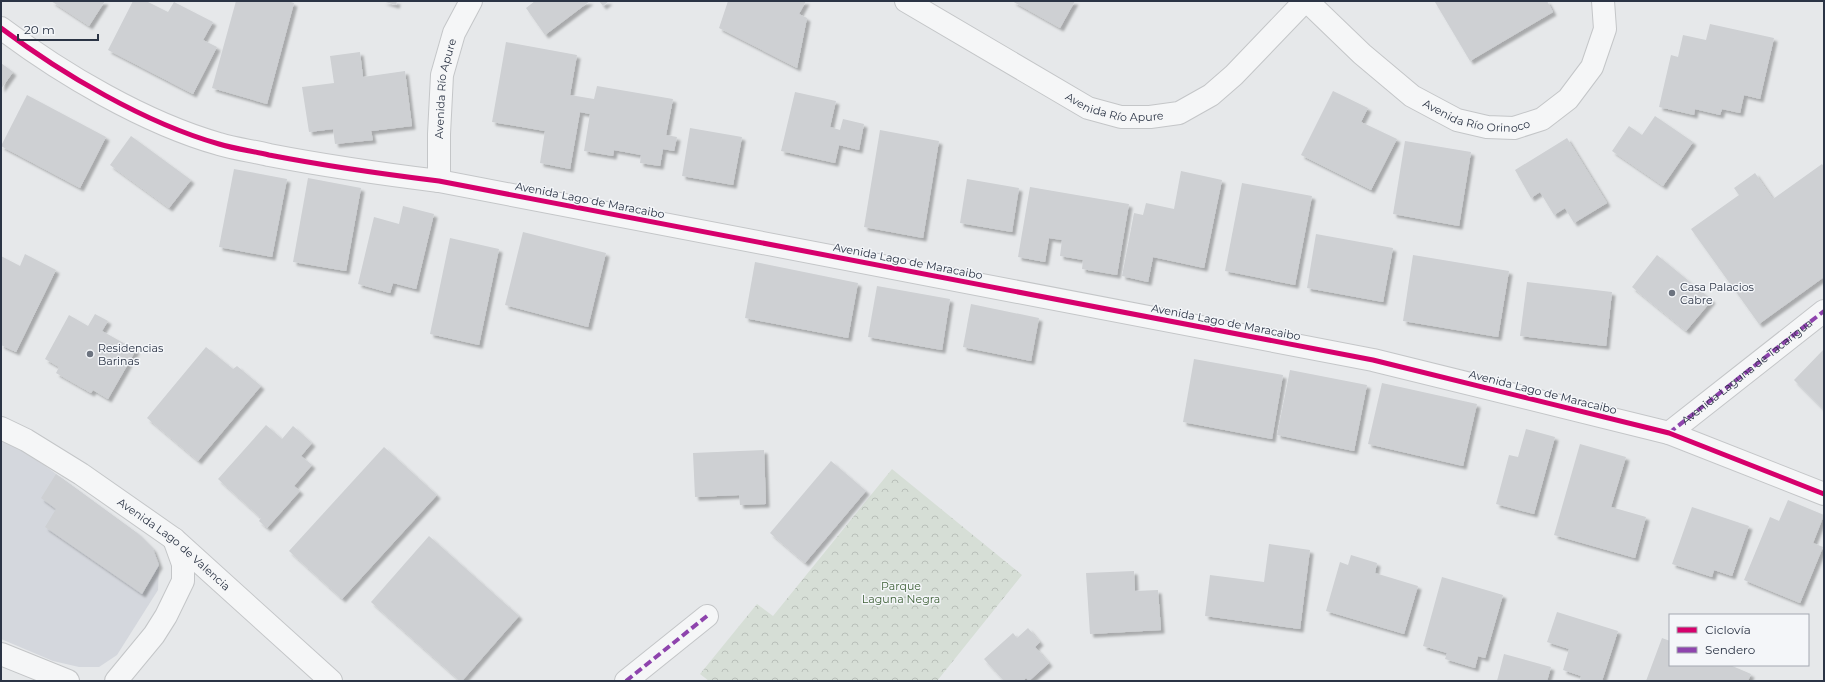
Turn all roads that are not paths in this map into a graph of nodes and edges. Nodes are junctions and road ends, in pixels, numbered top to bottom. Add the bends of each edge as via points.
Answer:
1 (471, 1) edge
2 (906, 1) edge
3 (1306, 1) edge
4 (1603, 1) edge
5 (1, 28) edge
6 (440, 181) junction
7 (1824, 311) edge
8 (1, 428) edge
9 (1669, 433) junction
10 (1824, 494) edge
11 (174, 539) junction
12 (707, 616) dead end
13 (1, 654) edge
14 (68, 681) edge
15 (116, 681) edge
16 (331, 681) edge
17 (626, 681) edge

1 - 6 street, Avenida Río Apure via 454,33 442,75
2 - 3 street, Avenida Río Apure via 1088,108 1121,117 1150,117 1179,113 1211,95
3 - 4 street, Avenida Río Orinoco via 1362,54 1412,96 1457,120 1487,127 1514,128 1542,119 1568,99 1592,67 1606,30
5 - 6 street, Avenida Lago de Maracaibo via 84,83 173,128 219,144 360,172
6 - 9 street, Avenida Lago de Maracaibo via 1373,360
7 - 9 street, Avenida Laguna de Tacarigua
8 - 11 street, Avenida Lago de Valencia via 26,440 81,474
9 - 10 street, Avenida Lago de Maracaibo
11 - 15 street via 183,564 183,581 154,636
11 - 16 street, Avenida Lago de Valencia
12 - 17 street
13 - 14 street

